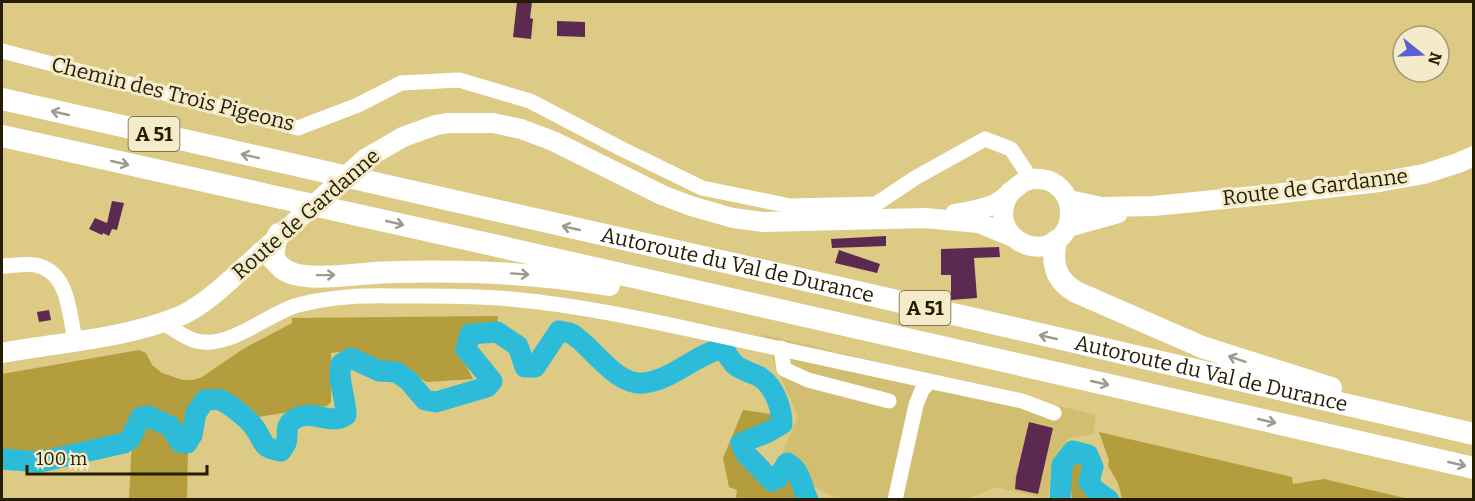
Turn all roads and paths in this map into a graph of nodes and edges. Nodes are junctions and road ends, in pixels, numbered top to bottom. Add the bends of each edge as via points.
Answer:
1 (2, 51) edge
2 (2, 99) edge
3 (2, 135) edge
4 (1473, 156) edge
5 (1031, 179) junction
6 (1010, 192) junction
7 (1069, 200) junction
8 (1154, 206) junction
9 (925, 218) junction
10 (279, 234) joint
11 (1062, 234) junction
12 (1013, 237) junction
13 (267, 256) junction
14 (2, 266) edge
15 (162, 322) junction
16 (75, 340) junction
17 (781, 348) junction
18 (961, 351) junction
19 (2, 353) edge
20 (929, 382) junction
21 (889, 401) dead end
22 (1054, 413) dead end
23 (1473, 432) edge
24 (1473, 468) edge
25 (895, 500) edge

1 - 5 street, Chemin des Trois Pigeons via 298,128 401,83 459,80 530,100 702,188 790,206 876,204 985,139 1011,149
23 -> 2 highway, Autoroute du Val de Durance / A 51
3 -> 18 highway, Autoroute du Val de Durance / A 51
4 - 8 main road, Route de Gardanne via 1424,174 1379,182
5 - 6 main road
5 - 7 main road via 1054,183
6 - 9 main road via 997,203 972,211
6 - 12 main road via 1003,215
7 - 8 main road via 1101,207
7 - 11 main road via 1071,214
8 - 11 main road via 1102,216
9 - 10 main road, Route de Gardanne via 764,222 734,218 662,195 528,132 493,123 465,122 436,125 384,147
9 - 12 main road via 979,223
10 - 13 highway
11 - 12 main road via 1039,247 1020,243
23 -> 11 highway via 1259,367 1099,304 1060,280 1053,259
13 - 15 main road, Route de Gardanne via 206,301
13 -> 18 highway via 277,266 297,275 472,271 579,280
14 - 16 street via 33,264 57,277 63,286
15 - 16 main road, Route de Gardanne
15 - 17 street via 192,340 214,342 299,305 356,297 471,296 632,317
16 - 19 main road, Route de Gardanne
17 - 20 street
17 - 21 street via 784,369 808,380
18 -> 24 highway, Autoroute du Val de Durance / A 51
20 - 22 street via 1023,401
20 - 25 street via 916,405

